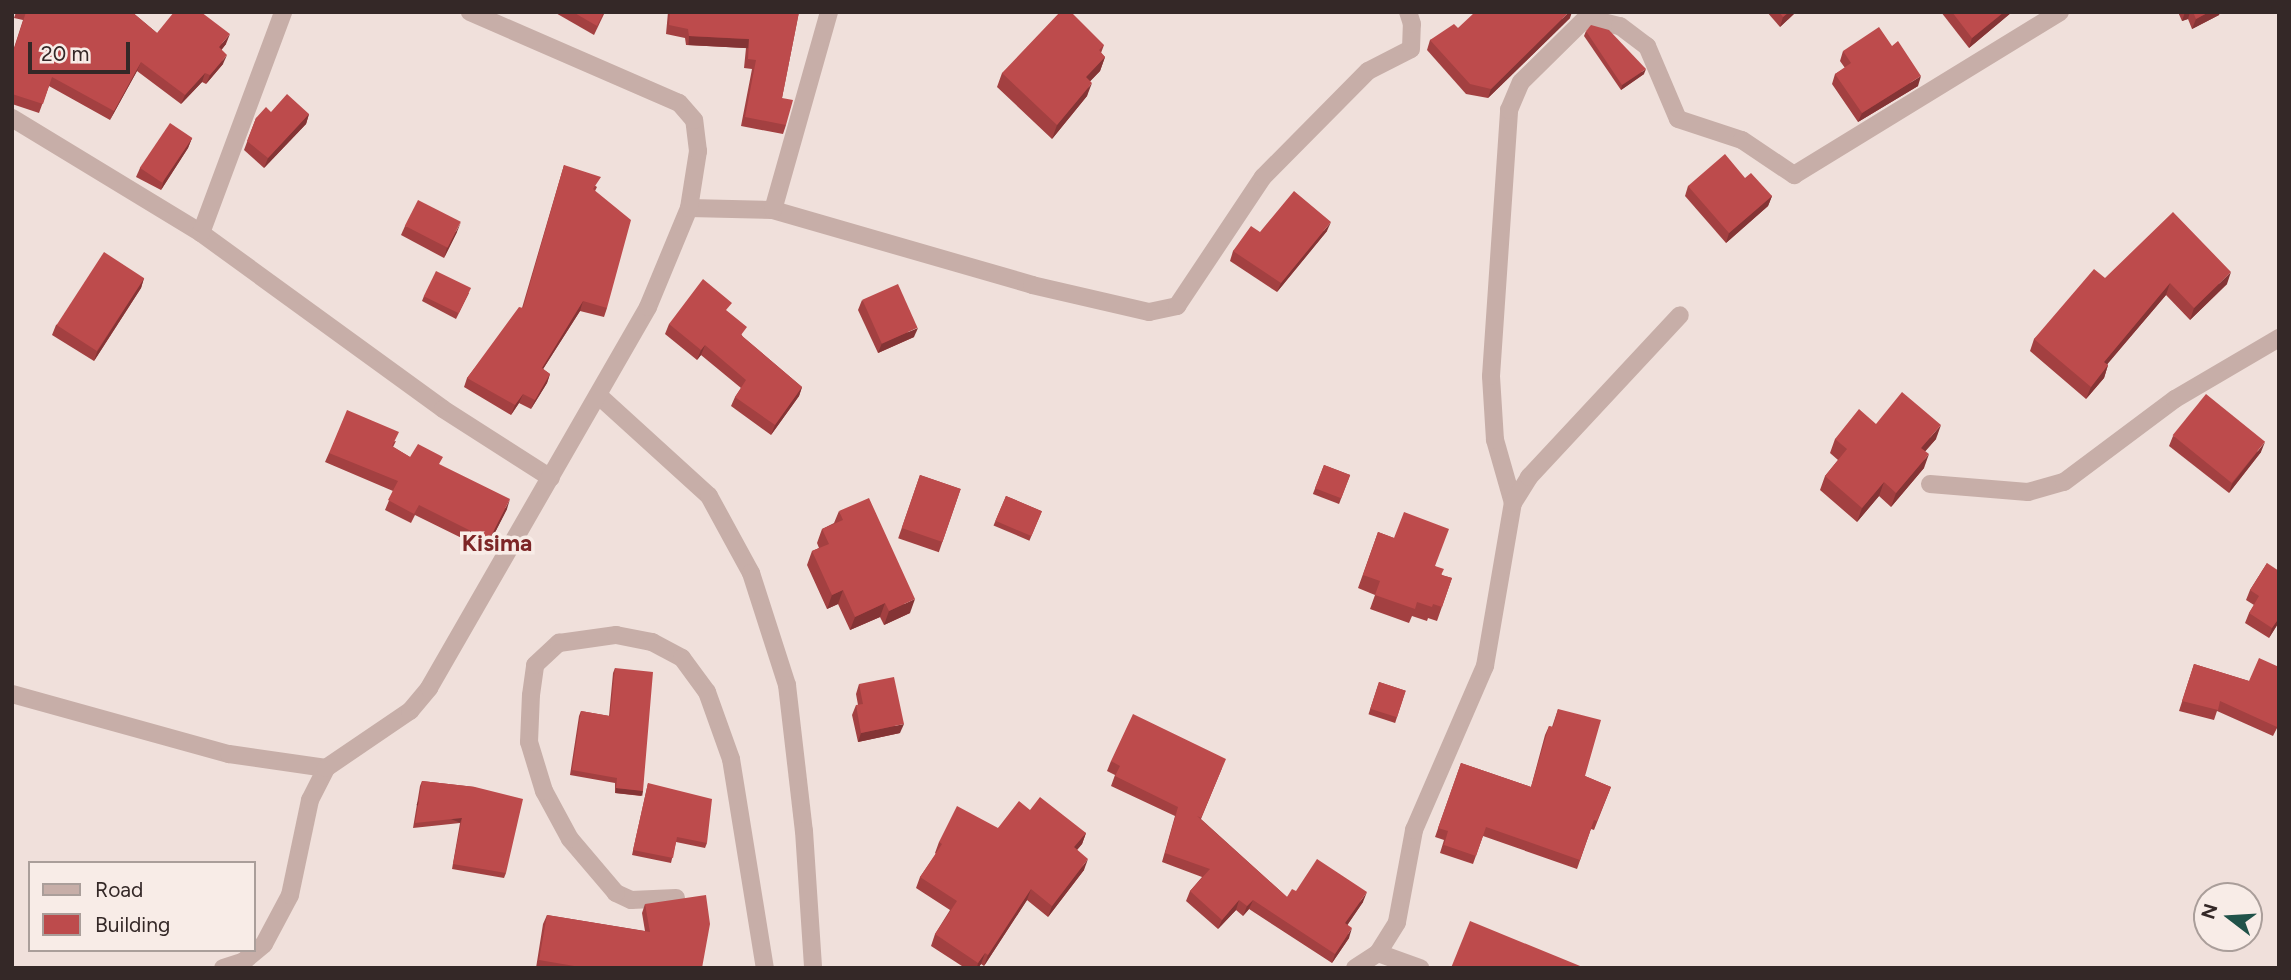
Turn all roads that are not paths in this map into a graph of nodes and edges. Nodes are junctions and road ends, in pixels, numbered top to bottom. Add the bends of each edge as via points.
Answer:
1 (283, 12) edge
2 (470, 12) edge
3 (829, 12) edge
4 (1408, 12) edge
5 (2060, 12) edge
6 (1590, 15) edge
7 (12, 118) edge
8 (689, 208) junction
9 (774, 210) junction
10 (201, 233) junction
11 (1680, 315) dead end
12 (2279, 338) edge
13 (598, 395) junction
14 (551, 478) junction
15 (1930, 484) dead end
16 (1513, 503) junction
17 (12, 694) edge
18 (326, 768) junction
19 (676, 898) edge
20 (256, 951) edge
21 (255, 952) edge
22 (1378, 953) junction
23 (223, 968) edge
24 (765, 968) edge
25 (813, 968) edge
26 (1354, 968) edge
27 (1420, 968) edge

1 - 10 street
2 - 8 street via 679,103 694,120 698,151
3 - 9 street
4 - 9 street via 1411,49 1368,71 1263,177 1177,306 1149,312 1032,285
5 - 6 street via 1794,175 1742,140 1678,119 1647,46 1620,26
6 - 16 street via 1521,82 1509,110 1491,376 1495,440
7 - 10 street
8 - 9 street
8 - 13 street via 648,307
10 - 14 street via 443,409
11 - 16 street via 1529,477
12 - 15 street via 2175,399 2064,482 2028,492
13 - 14 street
13 - 25 street via 709,496 751,573 787,685 804,831
14 - 18 street via 429,688 410,711
16 - 22 street via 1485,666 1414,830 1397,922
17 - 18 street via 229,754
18 - 20 street via 310,800 290,895
19 - 24 street via 631,901 616,893 570,839 544,791 529,742 531,695 535,665 559,643 616,635 652,642 682,658 707,692 731,759
21 - 23 street
22 - 26 street
22 - 27 street

